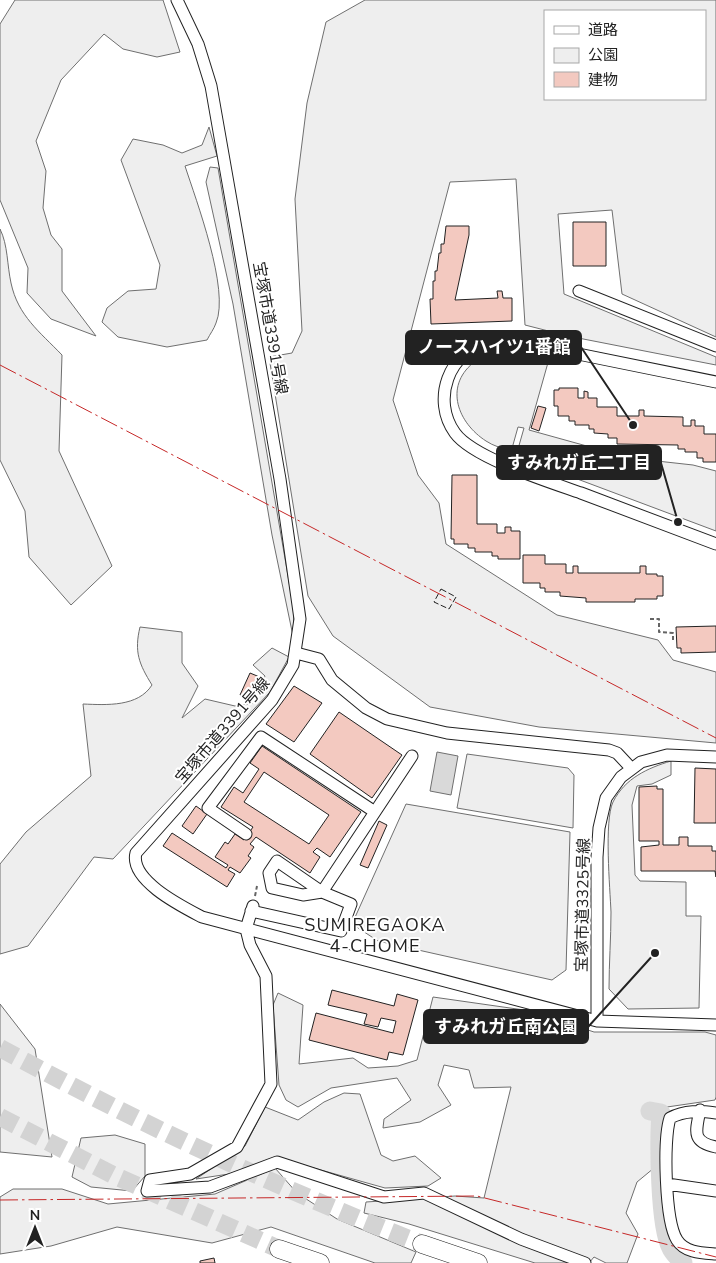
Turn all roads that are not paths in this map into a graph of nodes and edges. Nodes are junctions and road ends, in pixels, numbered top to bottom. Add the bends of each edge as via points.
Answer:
1 (177, 0) edge
2 (579, 291) dead end
3 (716, 346) edge
4 (716, 382) edge
5 (716, 544) edge
6 (296, 653) junction
7 (412, 756) dead end
8 (716, 757) edge
9 (631, 768) junction
10 (375, 812) junction
11 (246, 834) dead end
12 (246, 929) junction
13 (597, 1021) junction
14 (716, 1025) edge
15 (700, 1110) junction
16 (716, 1113) edge
17 (716, 1147) edge
18 (667, 1184) junction
19 (716, 1191) edge
20 (422, 1244) tunnel mouth
21 (279, 1249) tunnel mouth
22 (716, 1254) edge
23 (320, 1263) edge
24 (478, 1263) edge
25 (585, 1263) edge

1 - 6 street, 宝塚市道3391号線 via 198,44 211,86 228,173 280,479 300,619
2 - 3 street
4 - 5 street via 519,342 488,342 465,353 451,369 443,391 445,412 455,433 472,448 524,472
6 - 9 street via 319,659 332,680 366,708 387,718 447,733 609,750 617,753
6 - 12 street, 宝塚市道3391号線 via 283,684 272,700 136,853 134,862 142,877 182,906 202,917
7 - 10 street
8 - 9 street, 宝塚市道3325号線 via 667,755
9 - 13 street, 宝塚市道3325号線 via 606,798 599,828
10 - 11 street via 261,737 208,808
10 - 12 street via 322,892 351,904 341,931 252,908
12 - 13 street, 宝塚市道3391号線
12 - 25 street via 250,945 266,976 271,1084 237,1146 190,1174 150,1180 147,1191 210,1187 277,1162 384,1197 424,1194 521,1239
13 - 14 street
15 - 16 street
15 - 17 street via 696,1133 699,1141
15 - 18 street via 670,1118 667,1128
18 - 19 street
18 - 22 street via 678,1241 695,1252
20 - 24 highway
21 - 23 highway

